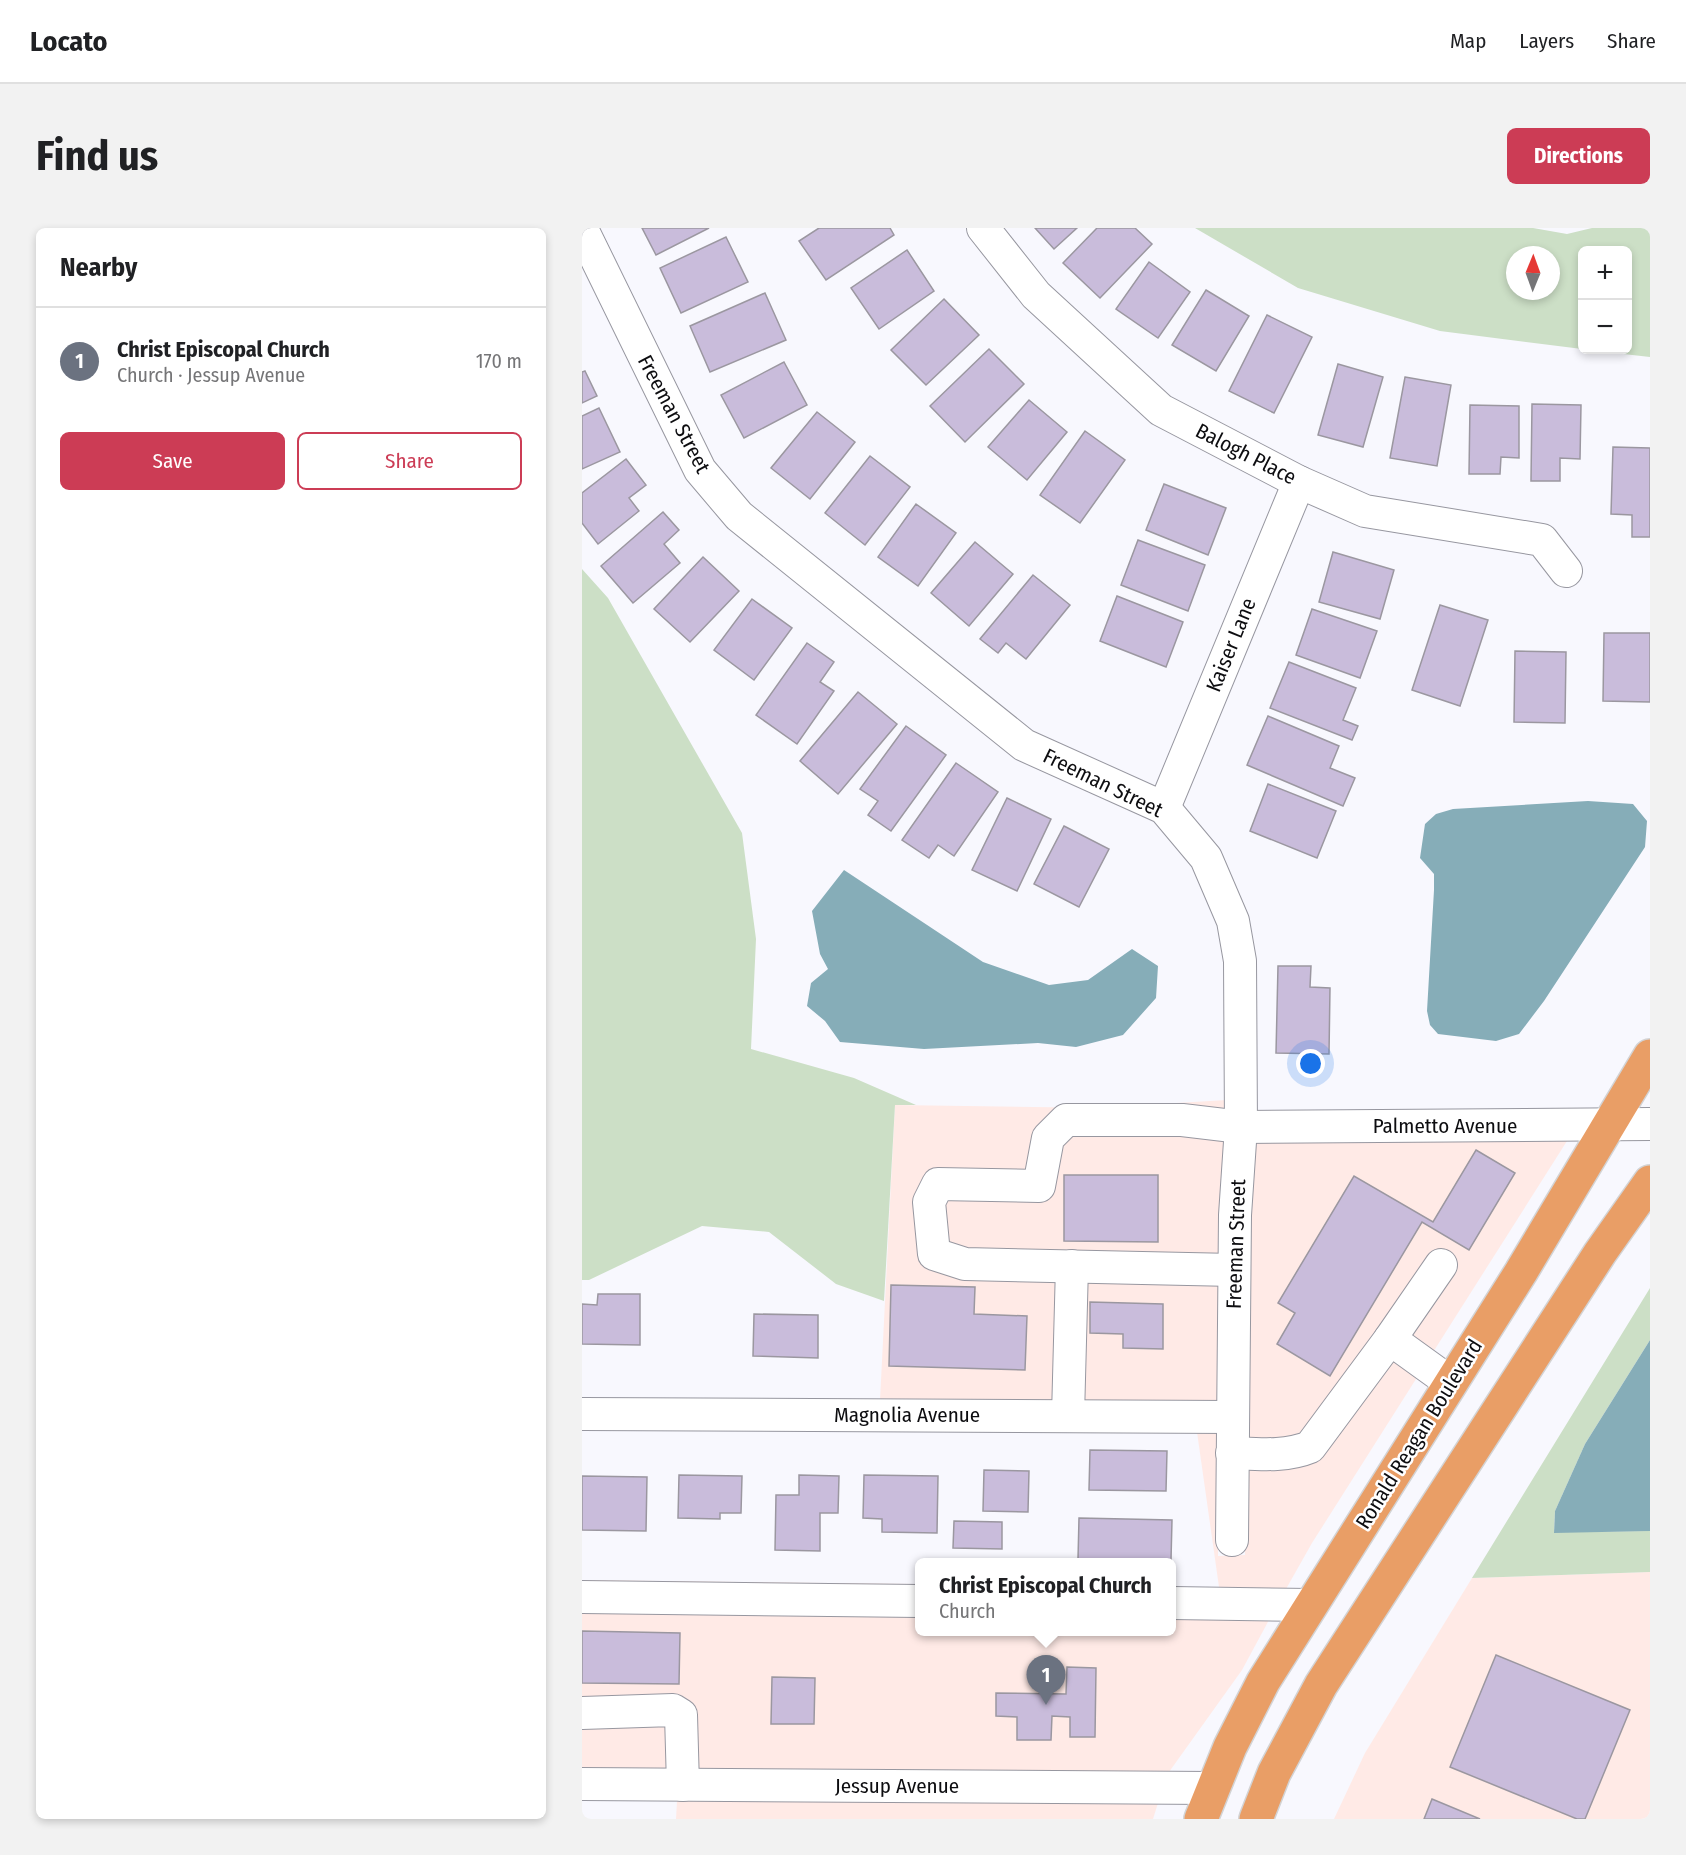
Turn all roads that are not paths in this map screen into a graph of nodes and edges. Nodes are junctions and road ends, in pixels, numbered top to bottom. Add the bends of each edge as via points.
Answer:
1 (983, 228) edge
2 (582, 229) edge
3 (1299, 482) junction
4 (1566, 571) dead end
5 (1164, 808) junction
6 (1650, 1056) edge
7 (1650, 1124) edge
8 (1608, 1125) junction
9 (1240, 1127) junction
10 (1650, 1182) edge
11 (1441, 1265) dead end
12 (1072, 1266) junction
13 (1234, 1269) junction
14 (1390, 1339) junction
15 (1451, 1383) junction
16 (582, 1414) edge
17 (1068, 1416) junction
18 (1232, 1417) junction
19 (1232, 1453) junction
20 (1232, 1540) dead end
21 (582, 1597) edge
22 (915, 1600) edge
23 (1176, 1603) edge
24 (1310, 1605) junction
25 (1359, 1625) junction
26 (582, 1713) edge
27 (582, 1784) edge
28 (683, 1785) junction
29 (1212, 1788) junction
30 (1201, 1819) edge
31 (1256, 1819) edge

1 - 3 street, Balogh Place via 1035,295 1161,410
2 - 5 street, Freeman Street via 700,470 739,516 1024,745
3 - 4 street, Balogh Place via 1365,511 1542,540
3 - 5 street, Kaiser Lane
5 - 9 street, Freeman Street via 1206,858 1233,921 1240,960
6 - 8 main road, Ronald Reagan Boulevard
7 - 8 street, Palmetto Avenue
8 - 9 street, Palmetto Avenue
8 - 15 main road, Ronald Reagan Boulevard
9 - 12 street, Palmetto Avenue via 1182,1120 1066,1120 1048,1138 1039,1186 938,1184 929,1202 934,1254 965,1264
9 - 13 street, Freeman Street
10 - 25 main road
11 - 14 street
12 - 13 street
12 - 17 street
13 - 18 street, Freeman Street
14 - 15 street
14 - 19 street via 1310,1448 1298,1453
15 - 24 main road, Ronald Reagan Boulevard
16 - 17 street, Magnolia Avenue
17 - 18 street, Magnolia Avenue
18 - 19 street, Freeman Street
19 - 20 street, Freeman Street
21 - 22 street
23 - 24 street
24 - 25 main road
24 - 29 main road, Ronald Reagan Boulevard via 1263,1682
25 - 31 main road via 1299,1723
26 - 28 street via 673,1710 681,1715
27 - 28 street, Jessup Avenue
28 - 29 street, Jessup Avenue
29 - 30 main road, Ronald Reagan Boulevard

